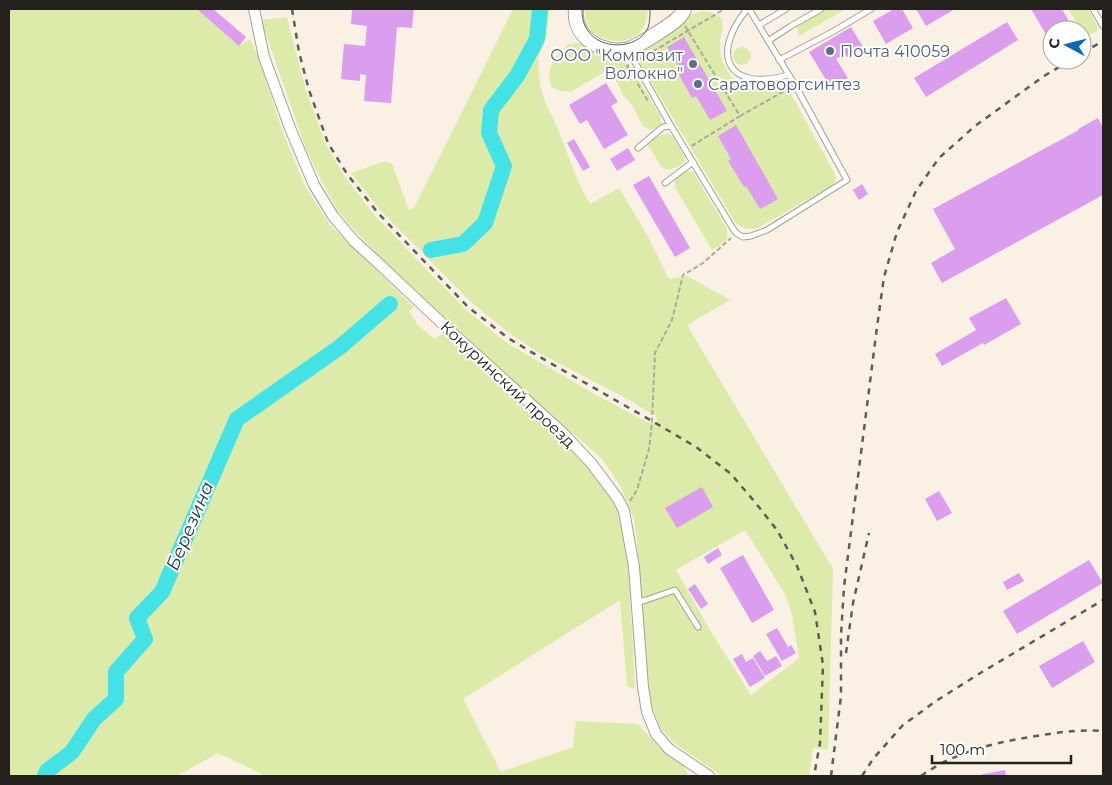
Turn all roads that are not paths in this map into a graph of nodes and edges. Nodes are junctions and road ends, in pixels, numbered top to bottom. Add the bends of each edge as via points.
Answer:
1 (254, 9) edge
2 (576, 9) edge
3 (748, 9) edge
4 (786, 9) edge
5 (821, 9) edge
6 (871, 9) edge
7 (1093, 9) edge
8 (682, 13) edge
9 (759, 24) junction
10 (1103, 26) edge
11 (768, 41) junction
12 (628, 50) junction
13 (779, 60) junction
14 (788, 75) junction
15 (670, 126) junction
16 (638, 148) dead end
17 (693, 162) junction
18 (665, 182) dead end
19 (637, 602) junction
20 (698, 627) dead end
21 (708, 776) edge

1 - 19 street, Кокуринский проезд via 264,57 290,128 314,185 333,216 354,241 564,434 592,464 624,511
2 - 12 street via 577,22 591,42 609,50
3 - 9 lane
3 - 14 lane via 729,40 729,62 740,75 756,80
4 - 9 lane
5 - 11 lane
6 - 13 lane
7 - 10 lane
8 - 12 street
9 - 11 lane
11 - 13 lane
12 - 15 lane
13 - 14 lane
14 - 17 lane via 847,180 767,230 743,237 736,233
15 - 16 lane via 663,127
15 - 17 lane
17 - 18 lane
19 - 20 lane via 675,590
19 - 21 street, Кокуринский проезд via 643,687 653,727 669,749

